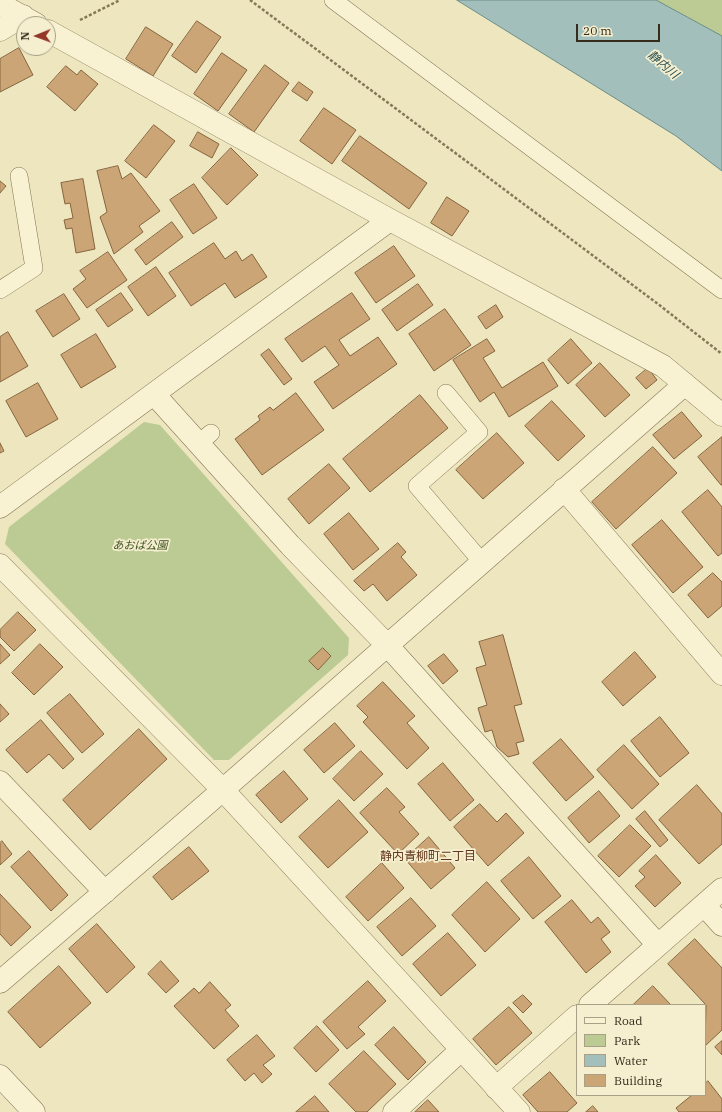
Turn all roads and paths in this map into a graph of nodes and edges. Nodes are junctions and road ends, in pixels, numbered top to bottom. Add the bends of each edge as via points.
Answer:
1 (120, 0) edge
2 (250, 0) edge
3 (333, 0) edge
4 (0, 4) edge
5 (22, 16) edge
6 (56, 21) edge
7 (16, 28) edge
8 (0, 30) edge
9 (56, 35) edge
10 (19, 176) dead end
11 (390, 220) junction
12 (0, 290) edge
13 (722, 290) edge
14 (722, 354) edge
15 (685, 384) junction
16 (446, 393) dead end
17 (154, 394) junction
18 (722, 415) edge
19 (564, 489) junction
20 (0, 507) edge
21 (482, 562) junction
22 (0, 565) edge
23 (387, 645) junction
24 (722, 674) edge
25 (0, 782) edge
26 (223, 790) junction
27 (722, 889) edge
28 (105, 892) junction
29 (704, 905) junction
30 (722, 925) edge
31 (658, 945) junction
32 (0, 982) edge
33 (591, 1004) edge
34 (576, 1017) edge
35 (461, 1050) junction
36 (0, 1076) edge
37 (496, 1088) junction
38 (34, 1112) edge
39 (394, 1112) edge
40 (518, 1112) edge

1 - 6 path
2 - 14 path
3 - 13 lane
4 - 5 street
7 - 8 street
9 - 11 street
10 - 12 lane via 34,268
11 - 15 street via 662,366
11 - 17 street
15 - 18 street
15 - 19 street
16 - 21 lane via 479,432 417,486
17 - 20 street
17 - 23 street via 205,438 290,545
19 - 21 street
19 - 24 street
21 - 23 street
22 - 26 street
23 - 26 street
23 - 31 street
25 - 28 street
26 - 28 street
26 - 35 street
27 - 29 street
28 - 32 street
29 - 30 street
29 - 31 street
31 - 33 street
34 - 37 street
35 - 37 street
35 - 39 street
36 - 38 street
37 - 40 street

